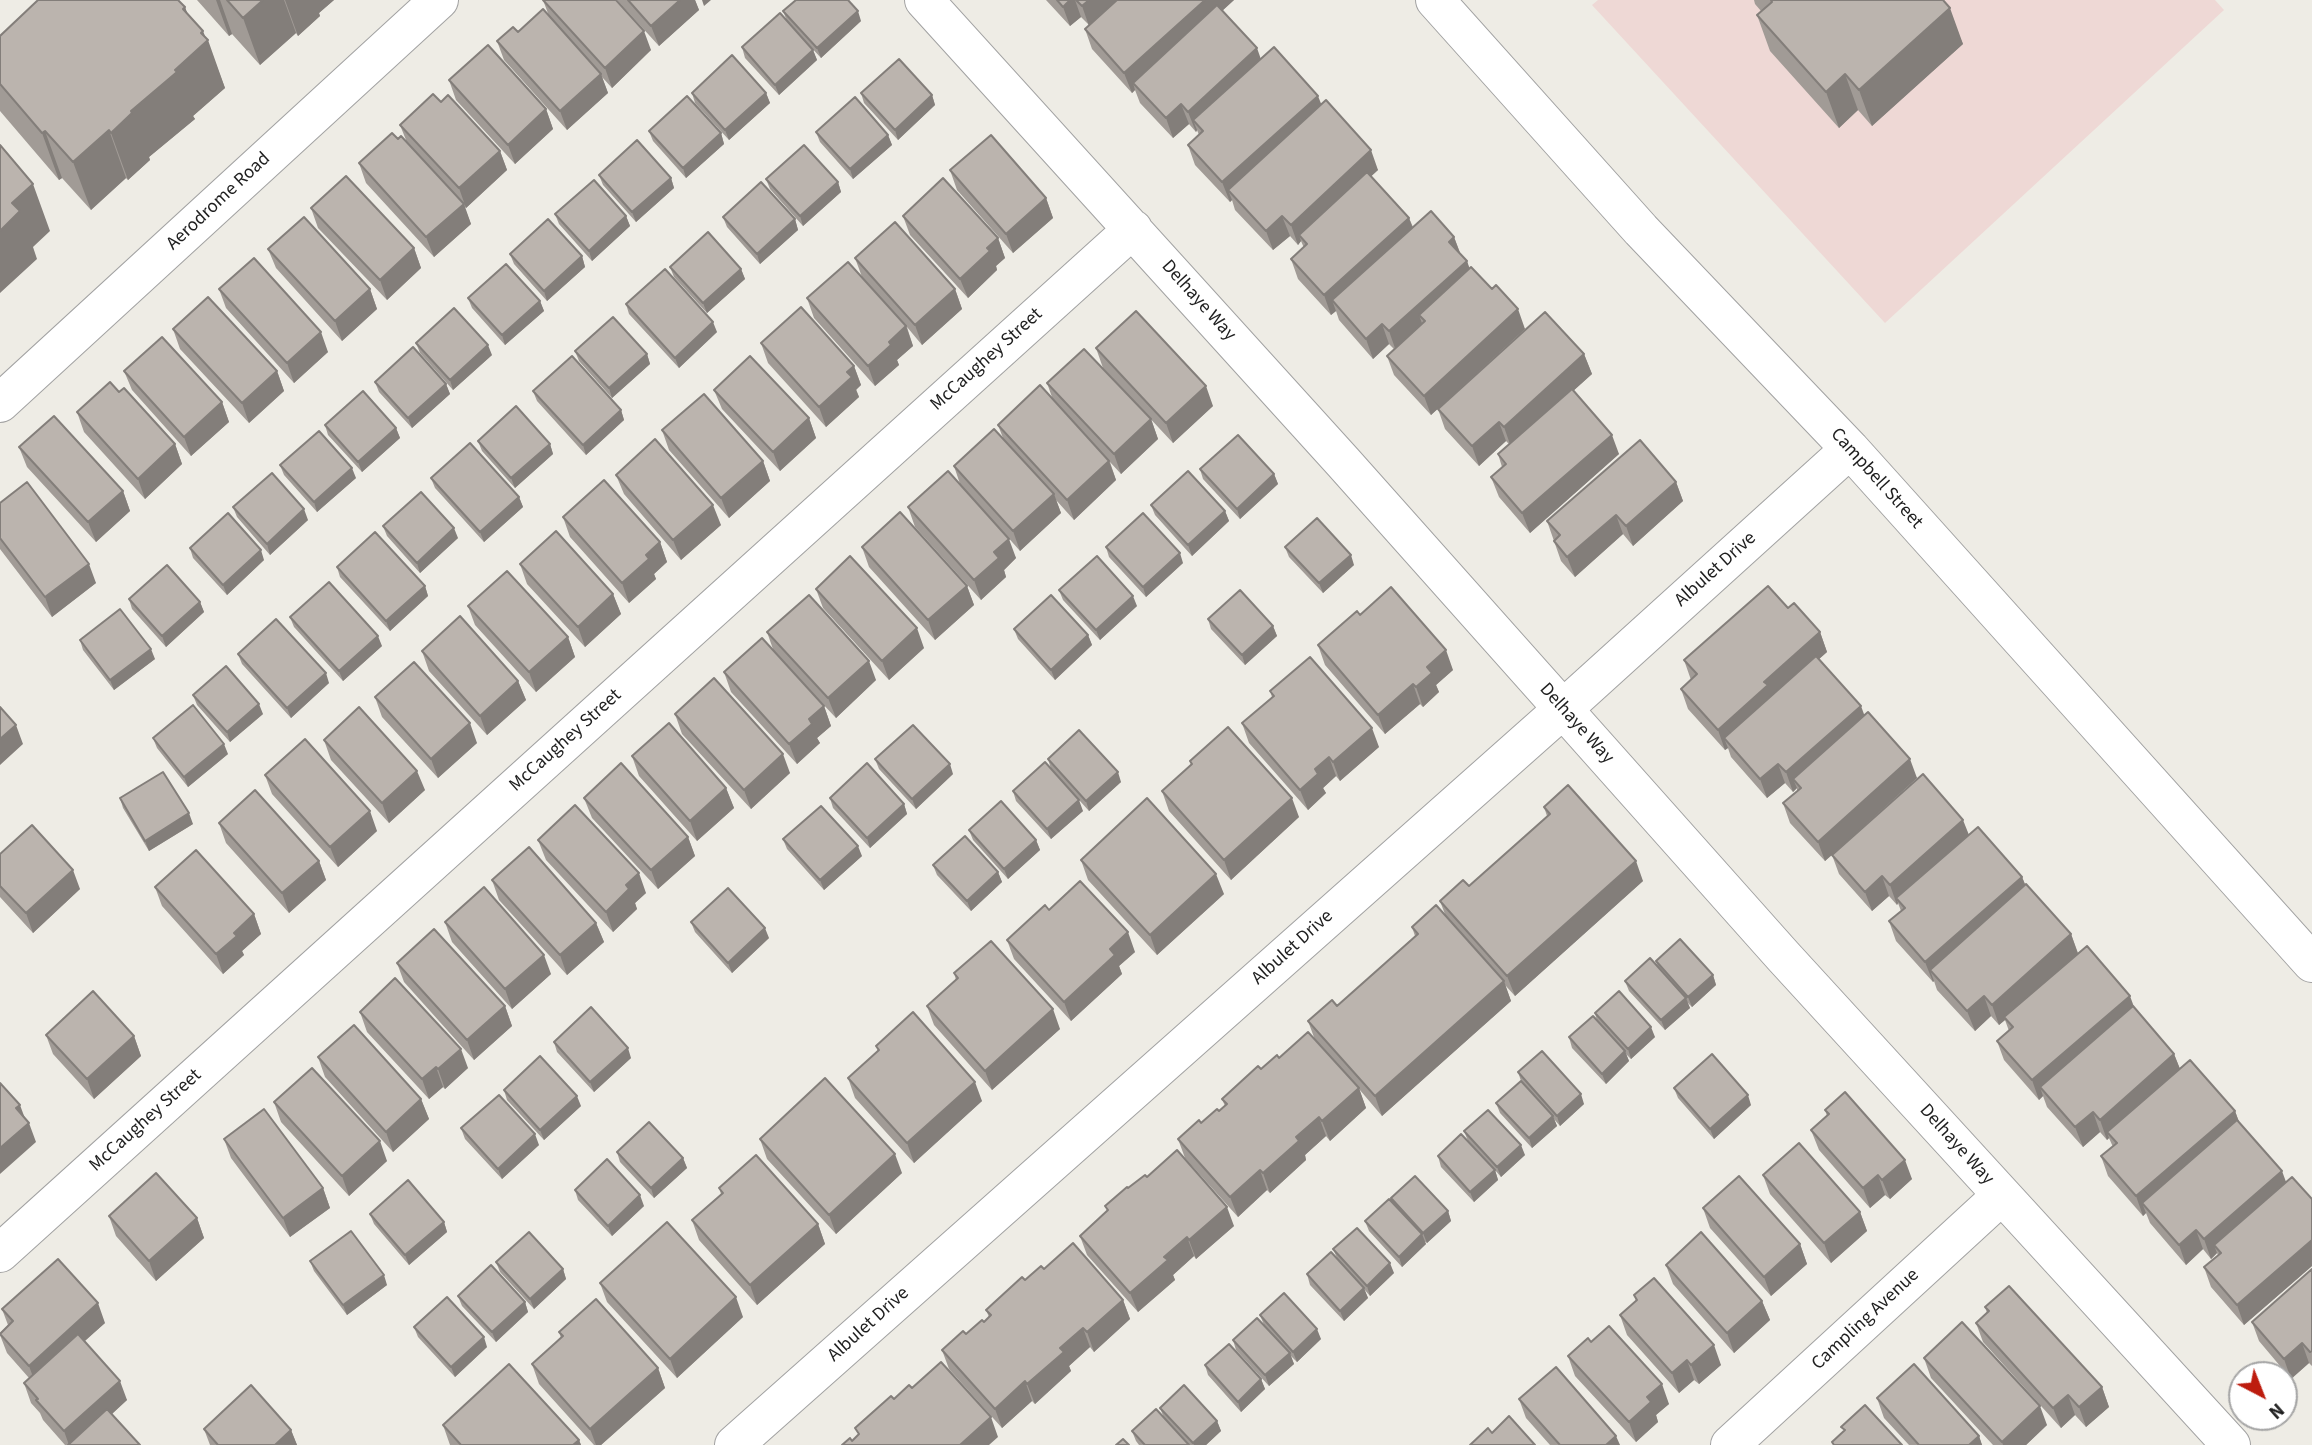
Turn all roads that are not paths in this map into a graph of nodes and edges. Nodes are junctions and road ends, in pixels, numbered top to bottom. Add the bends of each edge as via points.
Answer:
1 (439, 0) edge
2 (924, 0) edge
3 (1435, 0) edge
4 (1133, 229) junction
5 (0, 403) edge
6 (1850, 449) junction
7 (1563, 709) junction
8 (2312, 963) edge
9 (2002, 1195) junction
10 (0, 1253) edge
11 (734, 1445) edge
12 (1730, 1445) edge
13 (2231, 1445) edge

1 - 5 street, Aerodrome Road
2 - 4 street, Delhaye Way
3 - 6 street, Campbell Street via 1641,230
4 - 7 street, Delhaye Way
4 - 10 street, McCaughey Street
6 - 7 street, Albulet Drive
6 - 8 street, Campbell Street
7 - 9 street, Delhaye Way
7 - 11 street, Albulet Drive
9 - 12 street, Campling Avenue
9 - 13 street, Delhaye Way

